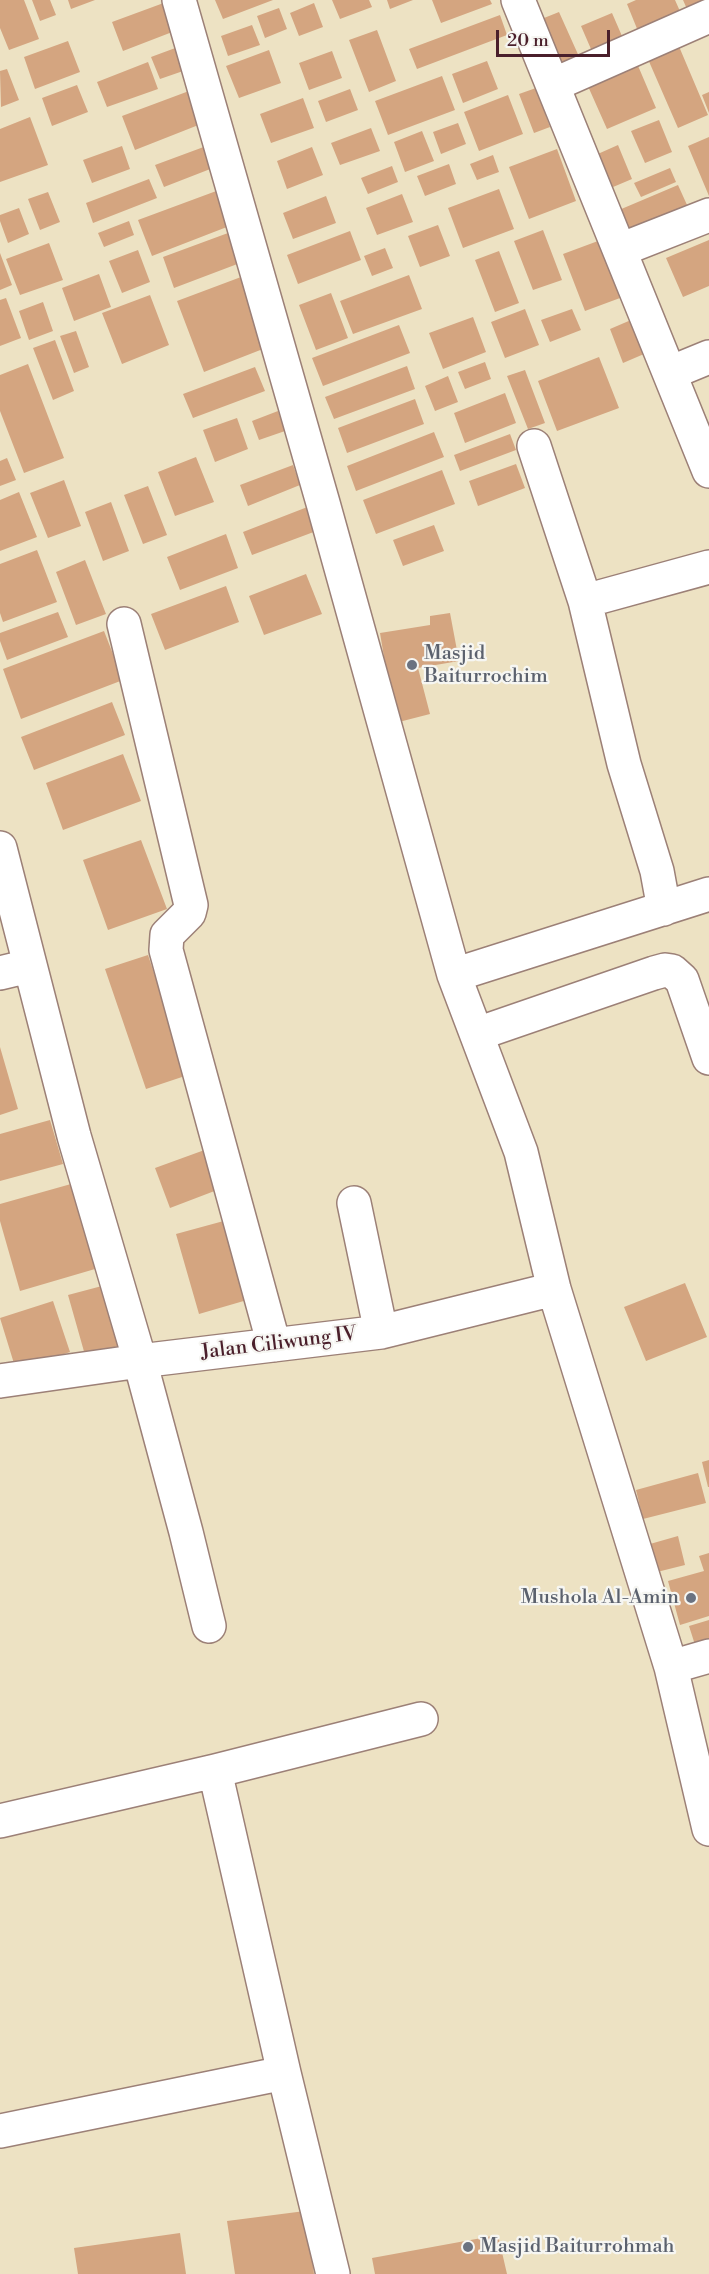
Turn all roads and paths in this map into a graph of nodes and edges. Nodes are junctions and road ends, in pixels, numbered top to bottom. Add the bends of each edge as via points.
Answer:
1 (179, 0) edge
2 (518, 0) edge
3 (709, 16) edge
4 (553, 85) junction
5 (709, 215) edge
6 (620, 250) junction
7 (709, 357) edge
8 (670, 373) junction
9 (534, 446) dead end
10 (709, 471) edge
11 (709, 567) edge
12 (585, 602) junction
13 (124, 624) dead end
14 (0, 848) edge
15 (709, 894) edge
16 (664, 909) junction
17 (14, 969) edge
18 (454, 975) junction
19 (477, 1034) junction
20 (709, 1058) edge
21 (354, 1203) dead end
22 (554, 1289) junction
23 (381, 1332) junction
24 (274, 1345) junction
25 (140, 1361) junction
26 (0, 1381) edge
27 (209, 1626) dead end
28 (709, 1656) edge
29 (671, 1667) junction
30 (421, 1719) dead end
31 (215, 1771) junction
32 (0, 1821) edge
33 (709, 1829) edge
34 (284, 2073) junction
35 (0, 2131) edge
36 (333, 2274) edge

1 - 18 street
2 - 4 street
3 - 4 street
4 - 6 street
5 - 6 street
6 - 8 street
7 - 8 street
8 - 10 street
9 - 12 street
11 - 12 street
12 - 16 street
13 - 24 street via 191,905 189,913 166,935 166,950
14 - 17 street
15 - 16 street
16 - 18 street
17 - 25 street via 74,1136
18 - 19 street
19 - 20 street via 665,970 682,980
19 - 22 street via 521,1152
21 - 23 street
22 - 23 street, Jalan Ciliwung IV
22 - 29 street
23 - 24 street, Jalan Ciliwung IV
24 - 25 street, Jalan Ciliwung IV
25 - 26 street, Jalan Ciliwung IV
25 - 27 street
28 - 29 street
29 - 33 street
30 - 31 street
31 - 32 street
31 - 34 street
34 - 35 street
34 - 36 street

